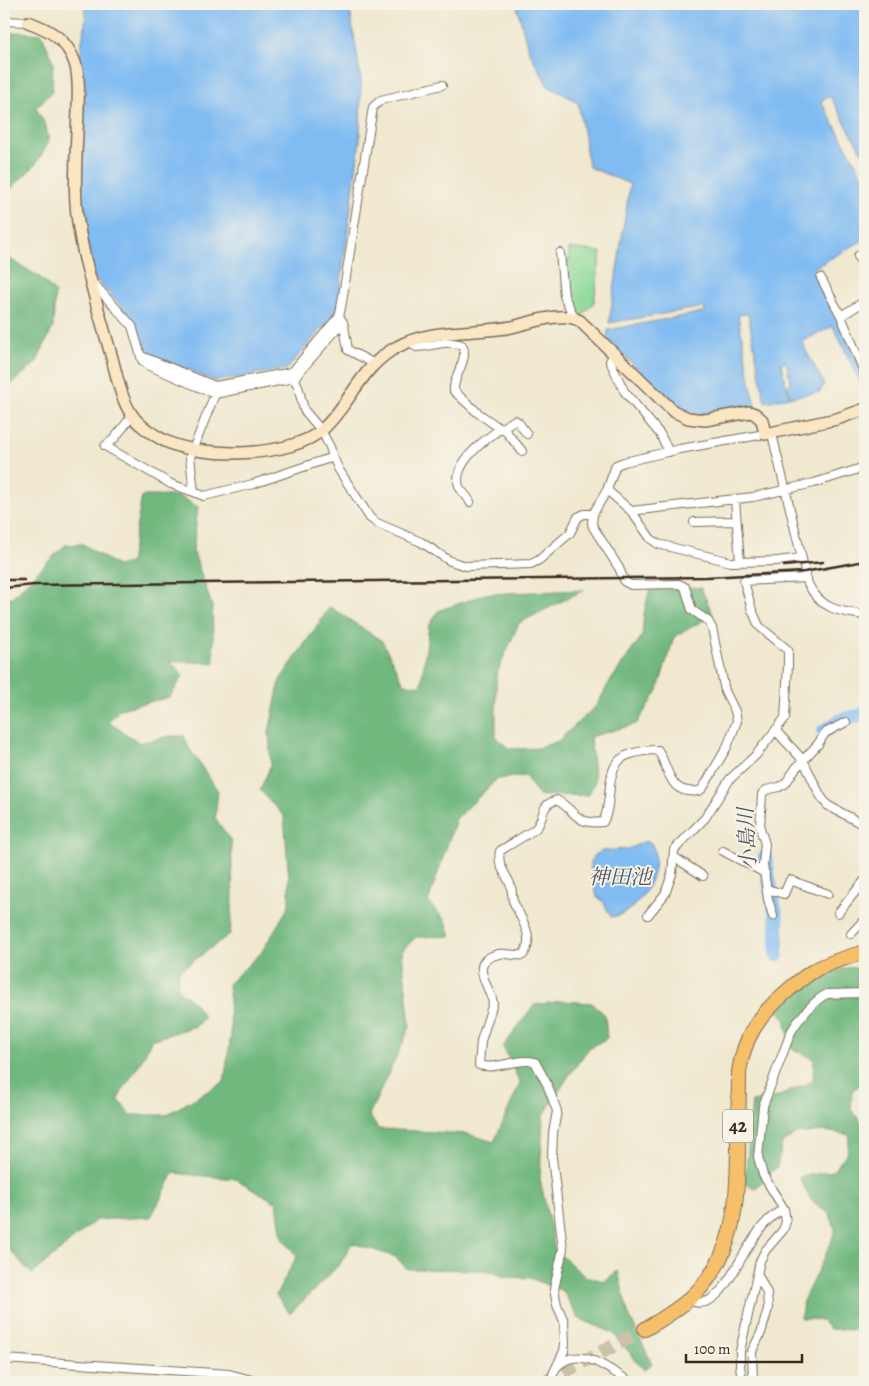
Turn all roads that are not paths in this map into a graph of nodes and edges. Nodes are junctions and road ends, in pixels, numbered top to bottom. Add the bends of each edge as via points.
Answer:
1 (4, 21) edge
2 (28, 22) joint
3 (442, 85) dead end
4 (560, 253) dead end
5 (858, 256) dead end
6 (865, 270) edge
7 (821, 278) dead end
8 (91, 285) junction
9 (865, 301) edge
10 (840, 316) junction
11 (574, 317) junction
12 (341, 319) junction
13 (410, 341) junction
14 (614, 354) junction
15 (141, 356) junction
16 (373, 363) junction
17 (865, 374) edge
18 (294, 378) junction
19 (214, 394) junction
20 (865, 409) edge
21 (132, 416) junction
22 (502, 429) junction
23 (321, 430) junction
24 (527, 434) dead end
25 (769, 434) junction
26 (194, 449) junction
27 (522, 451) dead end
28 (669, 452) junction
29 (333, 457) junction
30 (865, 467) edge
31 (785, 489) junction
32 (607, 490) junction
33 (194, 492) junction
34 (734, 500) junction
35 (470, 502) dead end
36 (631, 511) junction
37 (593, 514) junction
38 (736, 521) junction
39 (694, 522) dead end
40 (801, 558) junction
41 (740, 562) junction
42 (805, 578) junction
43 (864, 617) edge
44 (846, 722) dead end
45 (776, 730) junction
46 (803, 760) junction
47 (865, 824) edge
48 (723, 851) dead end
49 (674, 857) junction
50 (766, 874) junction
51 (703, 876) dead end
52 (865, 880) edge
53 (768, 889) junction
54 (828, 894) dead end
55 (838, 913) dead end
56 (648, 915) dead end
57 (774, 916) dead end
58 (865, 919) edge
59 (851, 934) dead end
60 (865, 951) edge
61 (865, 993) edge
62 (784, 1209) junction
63 (758, 1275) junction
64 (689, 1299) junction
65 (645, 1329) tunnel mouth
66 (4, 1359) edge
67 (556, 1367) junction
68 (259, 1382) edge
69 (552, 1382) edge
70 (630, 1382) edge
71 (742, 1382) edge
72 (753, 1382) edge

1 - 2 street
2 - 8 main road via 56,34 76,65 76,204
3 - 12 street via 381,100 372,107
4 - 11 street via 564,296
5 - 6 street
7 - 10 street
8 - 15 street via 95,285 132,326
8 - 21 main road via 123,396
9 - 10 street
10 - 17 street
11 - 13 main road via 535,320 510,327 427,336
11 - 14 main road
12 - 15 street via 292,372 215,386
12 - 16 street via 348,350
12 - 18 street
13 - 16 main road
13 - 22 street via 416,348 447,343 462,345 464,354 454,391
14 - 25 main road via 673,411 688,418 705,420 750,412 762,420
14 - 28 street via 610,361 624,390 660,434
15 - 19 street via 147,364
16 - 23 main road via 346,402
18 - 19 street
18 - 23 street via 304,410
19 - 26 street
20 - 25 main road via 838,420
21 - 26 main road via 164,441
21 - 33 street via 105,446 171,484
22 - 24 street via 516,420
22 - 27 street
22 - 35 street via 479,444 462,468 459,486
23 - 26 main road via 291,446 264,452
23 - 29 street
25 - 28 street
25 - 31 street
26 - 33 street via 190,457
28 - 32 street via 616,465
29 - 33 street via 252,484 204,496
29 - 37 street via 370,518 421,542 450,561 466,566 531,564 570,533 578,517
30 - 31 street
31 - 34 street
31 - 40 street
32 - 36 street
32 - 37 street
34 - 36 street
34 - 38 street
36 - 41 street via 658,544
37 - 67 street via 593,527 619,568 624,582 685,587 692,610 708,621 712,628 725,691 737,721 727,747 699,790 683,789 673,783 658,750 624,756 612,772 607,814 603,822 577,818 557,800 549,802 534,831 500,851 498,861 511,886 512,902 527,930 528,948 523,955 500,954 490,958 481,969 493,1003 481,1042 479,1065 535,1062 557,1112 552,1157 563,1249 554,1289 564,1321 565,1344
38 - 39 street
38 - 41 street
40 - 41 street
40 - 42 street
42 - 43 street via 812,593 823,603
42 - 45 street via 744,582 759,626 788,650 785,714
44 - 46 street via 825,733
45 - 46 street
45 - 49 street via 756,755 730,779 710,812 676,847
46 - 47 street via 827,805
46 - 50 street via 785,784 762,794 760,828 765,844
48 - 50 street
49 - 51 street
49 - 56 street via 665,894
50 - 53 street
52 - 55 street
53 - 54 street via 784,894 790,880
53 - 57 street
58 - 59 street
60 - 64 highway, 42 via 822,966 804,977 767,1010 747,1039 739,1072 737,1194 733,1222 715,1268
61 - 62 street via 824,995 797,1023 787,1040 763,1106 758,1157 763,1175
62 - 63 street via 786,1227 762,1255
62 - 64 street via 762,1227 721,1290 704,1302
63 - 71 street via 740,1351
63 - 72 street via 767,1293 768,1309 752,1351
64 - 65 highway, 42
66 - 68 street via 229,1374
67 - 69 street
67 - 70 street via 570,1358 587,1358

